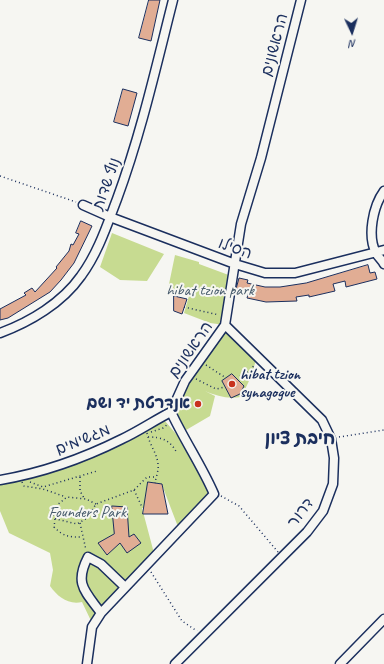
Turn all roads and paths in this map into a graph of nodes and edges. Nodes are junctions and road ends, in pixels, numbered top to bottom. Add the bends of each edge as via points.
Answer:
1 (173, 0) edge
2 (301, 0) edge
3 (0, 176) edge
4 (384, 192) edge
5 (83, 205) joint
6 (110, 217) junction
7 (380, 251) edge
8 (234, 264) junction
9 (384, 264) edge
10 (184, 308) dead end
11 (226, 321) junction
12 (0, 333) edge
13 (257, 356) junction
14 (199, 361) junction
15 (189, 375) junction
16 (240, 376) dead end
17 (226, 378) dead end
18 (225, 387) dead end
19 (171, 412) junction
20 (168, 424) dead end
21 (384, 430) edge
22 (148, 437) junction
23 (331, 439) junction
24 (177, 453) dead end
25 (97, 471) dead end
26 (22, 476) junction
27 (156, 477) junction
28 (80, 478) junction
29 (0, 480) edge
30 (155, 483) dead end
31 (134, 490) junction
32 (214, 494) junction
33 (66, 497) junction
34 (84, 498) junction
35 (96, 504) junction
36 (142, 508) dead end
37 (55, 517) junction
38 (80, 523) junction
39 (83, 537) junction
40 (84, 544) dead end
41 (282, 557) junction
42 (148, 566) junction
43 (125, 587) junction
44 (101, 613) junction
45 (384, 620) edge
46 (202, 637) junction
47 (87, 664) edge
48 (175, 664) edge
49 (340, 664) edge

1 - 6 street, נוף שדות via 140,133
2 - 8 street, הראשונים via 261,158 240,224
3 - 5 path
4 - 7 street via 373,226 373,241
5 - 6 street, הסילו
6 - 8 street, הסילו
6 - 12 street, נוף שדות via 92,259 68,291 36,316
7 - 8 street, הסילו via 295,273 265,273
7 - 9 street
8 - 11 street, הראשונים
10 - 11 path
11 - 13 street, דרור
11 - 14 street, הראשונים
13 - 16 path via 250,371
13 - 23 street, דרור via 322,420
14 - 15 street, הראשונים
14 - 17 path
15 - 18 path via 216,389
15 - 19 street, הראשונים via 177,395
19 - 26 street, מגשימים via 122,439 64,464
19 - 32 street
20 - 22 path via 147,433
21 - 23 path
22 - 24 path via 159,437 169,442
22 - 27 path via 158,465
23 - 41 street, דרור via 334,458 333,484 323,511 307,532
25 - 28 path
26 - 28 path via 28,482 43,486
26 - 29 street, מגשימים
26 - 33 path via 24,486
27 - 30 path
27 - 31 path via 147,477
28 - 34 path via 80,491
31 - 35 path
31 - 36 path
32 - 41 path via 225,497 239,506
32 - 42 street
33 - 34 path
33 - 37 path via 50,510
34 - 35 path
35 - 38 path via 87,518
37 - 38 path via 64,522
37 - 39 path via 54,526 62,535
38 - 39 path
39 - 40 path
41 - 46 street, דרור
42 - 43 street
42 - 46 path via 182,622
43 - 44 street
43 - 44 street via 101,564 88,557 81,570 81,584
44 - 47 street via 92,627
45 - 49 street
46 - 48 street, דרור

